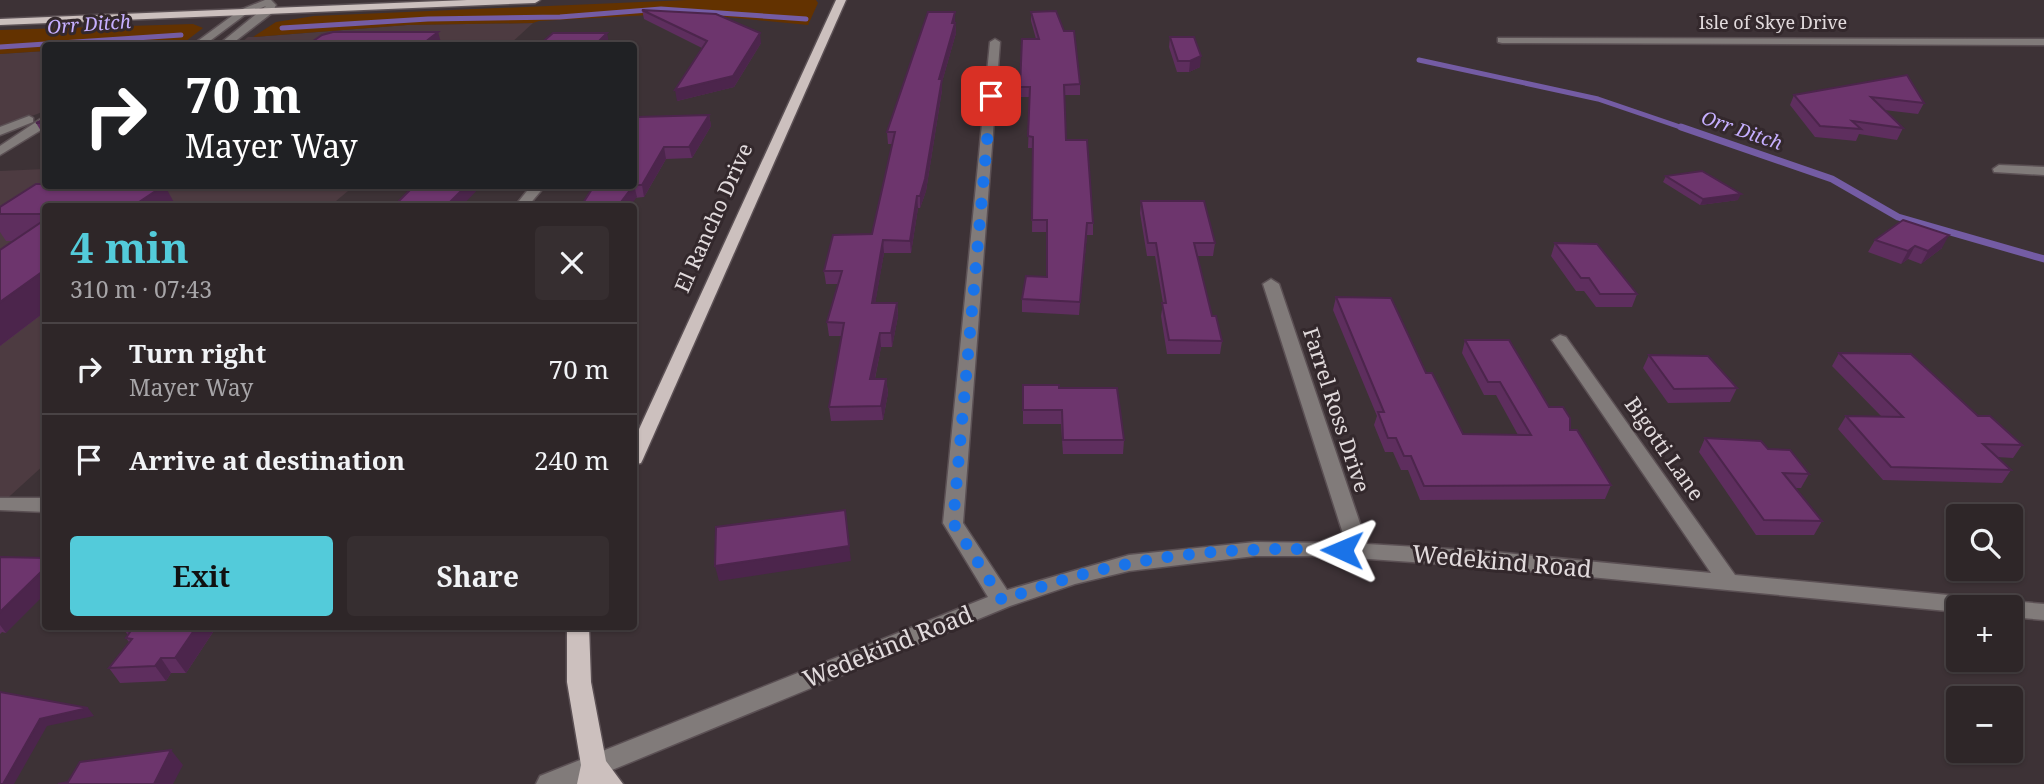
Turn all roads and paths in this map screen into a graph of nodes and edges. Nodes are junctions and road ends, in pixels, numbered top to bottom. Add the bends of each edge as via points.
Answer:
1 (327, 0) edge
2 (535, 0) edge
3 (841, 0) edge
4 (269, 7) junction
5 (243, 12) junction
6 (0, 13) edge
7 (0, 22) edge
8 (1502, 40) dead end
9 (202, 42) edge
10 (227, 42) edge
11 (995, 42) dead end
12 (2044, 42) edge
13 (42, 115) edge
14 (42, 123) edge
15 (0, 131) edge
16 (0, 149) edge
17 (1999, 169) dead end
18 (2044, 171) edge
19 (536, 189) edge
20 (524, 203) edge
21 (1271, 284) dead end
22 (1560, 340) dead end
23 (637, 451) edge
24 (1, 504) edge
25 (42, 505) edge
26 (1359, 551) junction
27 (1730, 584) junction
28 (1002, 600) junction
29 (1946, 602) edge
30 (2023, 610) edge
31 (2044, 612) edge
32 (578, 630) edge
33 (598, 778) edge
34 (549, 784) edge

1 - 4 main road
2 - 4 main road
3 - 23 main road, El Rancho Drive
4 - 5 street
4 - 6 main road
4 - 10 street
5 - 7 main road
5 - 9 street
8 - 12 street, Isle of Skye Drive
11 - 28 street via 953,523
13 - 15 street
14 - 16 street
17 - 18 street
19 - 20 street
21 - 26 street, Farrel Ross Drive
22 - 27 street, Bigotti Lane
24 - 25 street
26 - 27 street, Wedekind Road
26 - 28 street, Wedekind Road via 1255,549 1129,563
27 - 29 street, Wedekind Road
28 - 33 street, Wedekind Road
30 - 31 street
32 - 33 main road via 579,682
33 - 34 street, Wedekind Road

